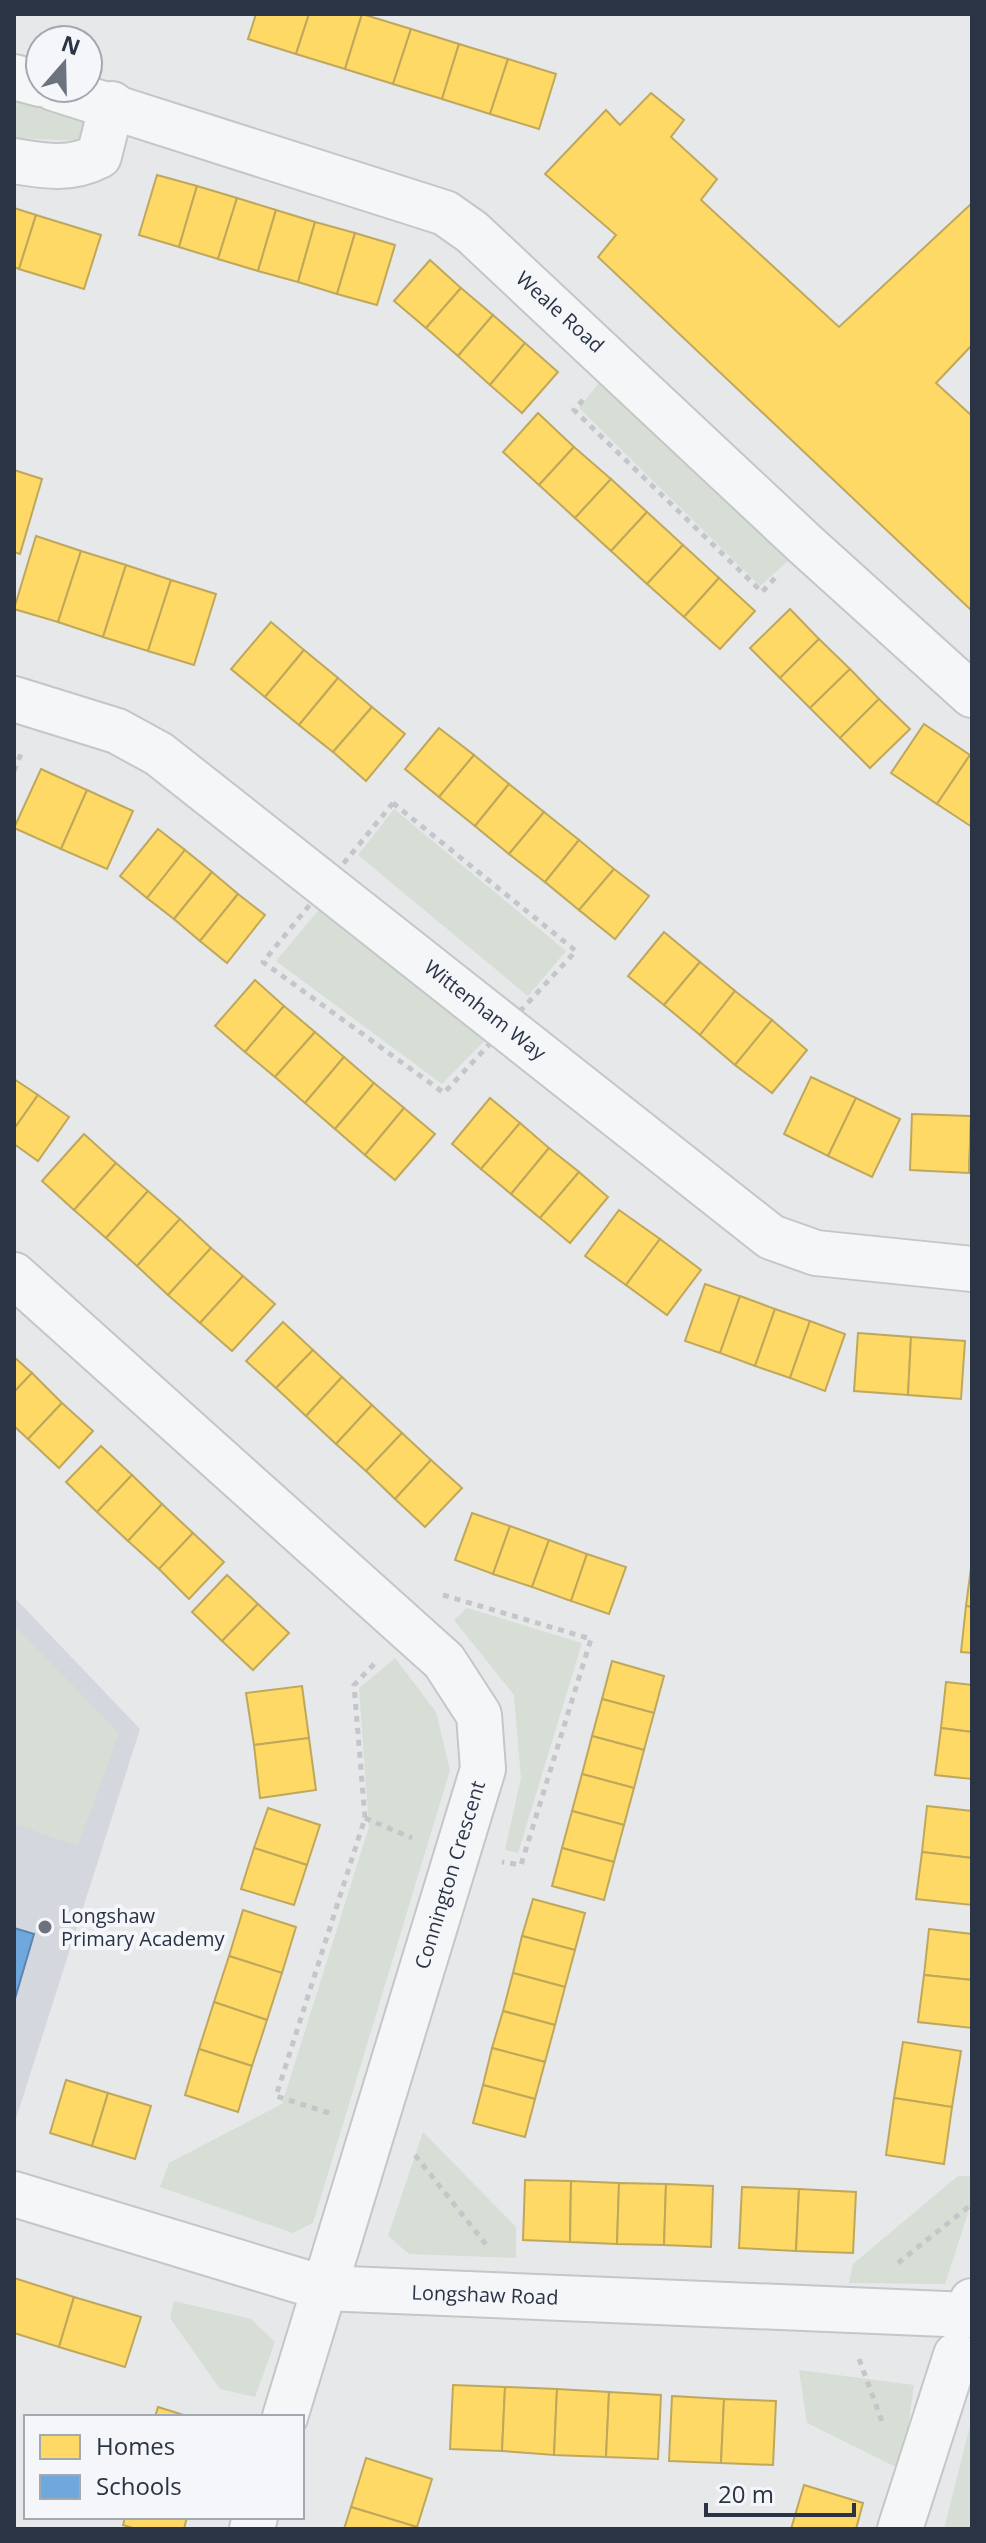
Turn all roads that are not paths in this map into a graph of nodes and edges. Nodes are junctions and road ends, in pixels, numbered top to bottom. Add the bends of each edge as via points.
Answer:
1 (104, 102) edge
2 (112, 104) junction
3 (14, 161) edge
4 (972, 695) edge
5 (14, 699) edge
6 (972, 1269) edge
7 (14, 1275) edge
8 (14, 2194) edge
9 (323, 2288) junction
10 (971, 2308) edge
11 (956, 2355) dead end
12 (286, 2415) edge
13 (905, 2513) edge

1 - 2 street, Weale Road
2 - 3 street via 99,156 60,168
2 - 4 street, Weale Road via 445,213 472,232
5 - 6 street, Wittenham Way via 117,731 159,754 771,1237 816,1253
7 - 9 street, Connington Crescent via 444,1661 479,1715 483,1769
8 - 9 street, Longshaw Road
9 - 10 street, Longshaw Road via 841,2310
9 - 12 street, Connington Crescent
11 - 13 street

